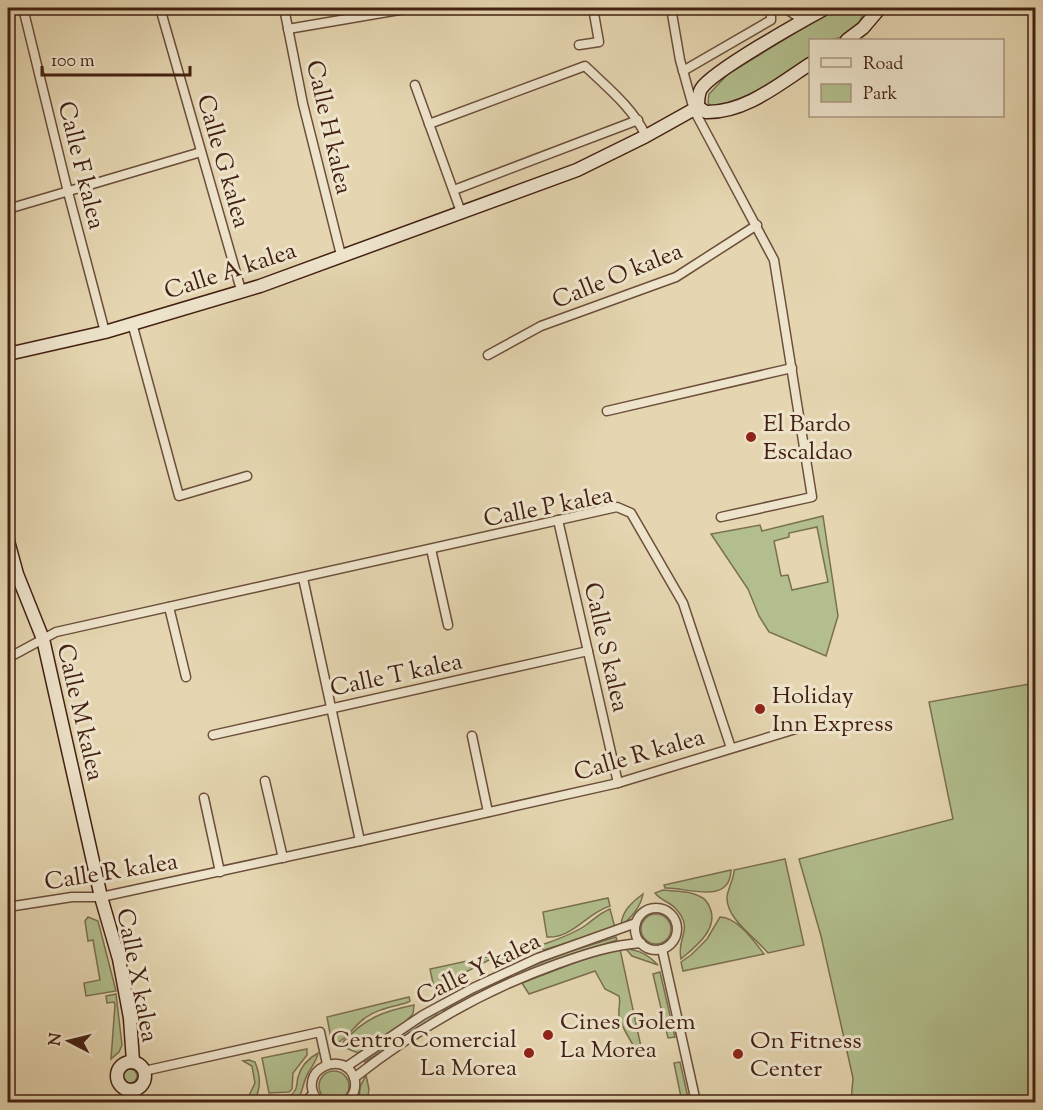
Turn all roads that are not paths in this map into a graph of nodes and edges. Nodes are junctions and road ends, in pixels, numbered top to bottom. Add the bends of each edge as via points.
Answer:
1 (23, 8) edge
2 (160, 8) edge
3 (284, 8) edge
4 (411, 8) edge
5 (593, 8) edge
6 (671, 8) edge
7 (771, 8) edge
8 (784, 8) edge
9 (826, 8) edge
10 (867, 8) edge
11 (880, 8) edge
12 (810, 15) edge
13 (863, 28) junction
14 (288, 29) junction
15 (848, 39) edge
16 (579, 45) dead end
17 (809, 65) edge
18 (683, 71) junction
19 (416, 85) dead end
20 (696, 108) junction
21 (638, 120) junction
22 (429, 124) junction
23 (646, 136) junction
24 (201, 152) junction
25 (454, 190) junction
26 (68, 192) junction
27 (8, 209) edge
28 (461, 212) junction
29 (757, 225) junction
30 (341, 255) junction
31 (241, 290) junction
32 (132, 323) junction
33 (105, 332) junction
34 (8, 354) edge
35 (488, 356) dead end
36 (792, 368) junction
37 (607, 411) dead end
38 (247, 476) dead end
39 (721, 517) dead end
40 (558, 520) junction
41 (8, 541) edge
42 (431, 549) junction
43 (303, 578) junction
44 (170, 607) junction
45 (448, 625) dead end
46 (43, 639) junction
47 (588, 651) junction
48 (8, 658) edge
49 (186, 677) dead end
50 (331, 708) junction
51 (800, 728) dead end
52 (213, 735) dead end
53 (472, 736) dead end
54 (731, 748) junction
55 (265, 782) dead end
56 (618, 783) junction
57 (204, 798) dead end
58 (488, 812) junction
59 (360, 841) junction
60 (283, 858) junction
61 (220, 872) junction
62 (102, 897) junction
63 (8, 907) edge
64 (636, 923) junction
65 (641, 943) junction
66 (662, 949) junction
67 (133, 1062) junction
68 (327, 1064) junction
69 (346, 1067) junction
70 (144, 1071) junction
71 (354, 1078) junction
72 (314, 1094) junction
73 (136, 1096) edge
74 (305, 1102) edge
75 (319, 1102) edge
76 (348, 1102) edge
77 (696, 1102) edge

1 - 26 street, Calle F kalea
2 - 24 street, Calle G kalea
3 - 14 street, Calle H kalea
4 - 14 street
5 - 16 street via 599,42
6 - 18 street
7 - 18 street via 771,20
8 - 12 street
9 - 12 street
10 - 13 street
11 - 13 street
12 - 20 street via 708,81 701,89
13 - 15 street
14 - 30 street, Calle H kalea
17 - 20 street via 734,109 716,113
18 - 20 street
19 - 22 street
20 - 23 street, Calle A kalea
20 - 29 street
21 - 22 street via 585,66
21 - 23 street
21 - 25 street
22 - 25 street
23 - 28 street, Calle A kalea via 577,170
24 - 26 street
24 - 31 street, Calle G kalea
25 - 28 street
26 - 27 street
26 - 33 street, Calle F kalea
28 - 30 street, Calle A kalea
29 - 35 street, Calle O kalea via 676,277 541,326
29 - 36 street via 774,260
30 - 31 street, Calle A kalea
31 - 32 street, Calle A kalea
32 - 33 street, Calle A kalea
32 - 38 street via 179,496
33 - 34 street, Calle A kalea
36 - 37 street
36 - 39 street via 812,497
40 - 42 street, Calle P kalea
40 - 47 street, Calle S kalea
40 - 54 street, Calle P kalea via 617,507 632,513 683,603
41 - 46 street, Calle M kalea
42 - 43 street, Calle P kalea
42 - 45 street
43 - 44 street, Calle P kalea
43 - 50 street
44 - 46 street, Calle P kalea via 56,632
44 - 49 street
46 - 48 street, Calle P kalea
46 - 62 street, Calle M kalea
47 - 50 street, Calle T kalea
47 - 56 street, Calle S kalea
50 - 52 street, Calle T kalea
50 - 59 street
51 - 54 street, Calle R kalea
53 - 58 street
54 - 56 street, Calle R kalea
55 - 60 street
56 - 58 street, Calle R kalea
57 - 61 street
58 - 59 street, Calle R kalea
59 - 60 street, Calle R kalea
60 - 61 street, Calle R kalea
61 - 62 street, Calle R kalea
62 - 63 street, Calle R kalea via 72,897
62 - 67 street, Calle X kalea via 119,959
64 - 65 street
64 - 66 street via 651,909 665,910 673,917 675,938
64 - 69 street, Calle Y kalea via 538,958 473,988 423,1015
65 - 66 street via 653,950
65 - 71 street, Calle Y kalea via 582,955 507,985 426,1026
66 - 77 street
67 - 70 street
67 - 73 street via 123,1064 116,1076 118,1083
68 - 69 street
68 - 70 street via 320,1032
68 - 72 street via 312,1080
69 - 71 street
70 - 73 street via 144,1081
71 - 76 street via 355,1090
72 - 74 street
72 - 75 street

